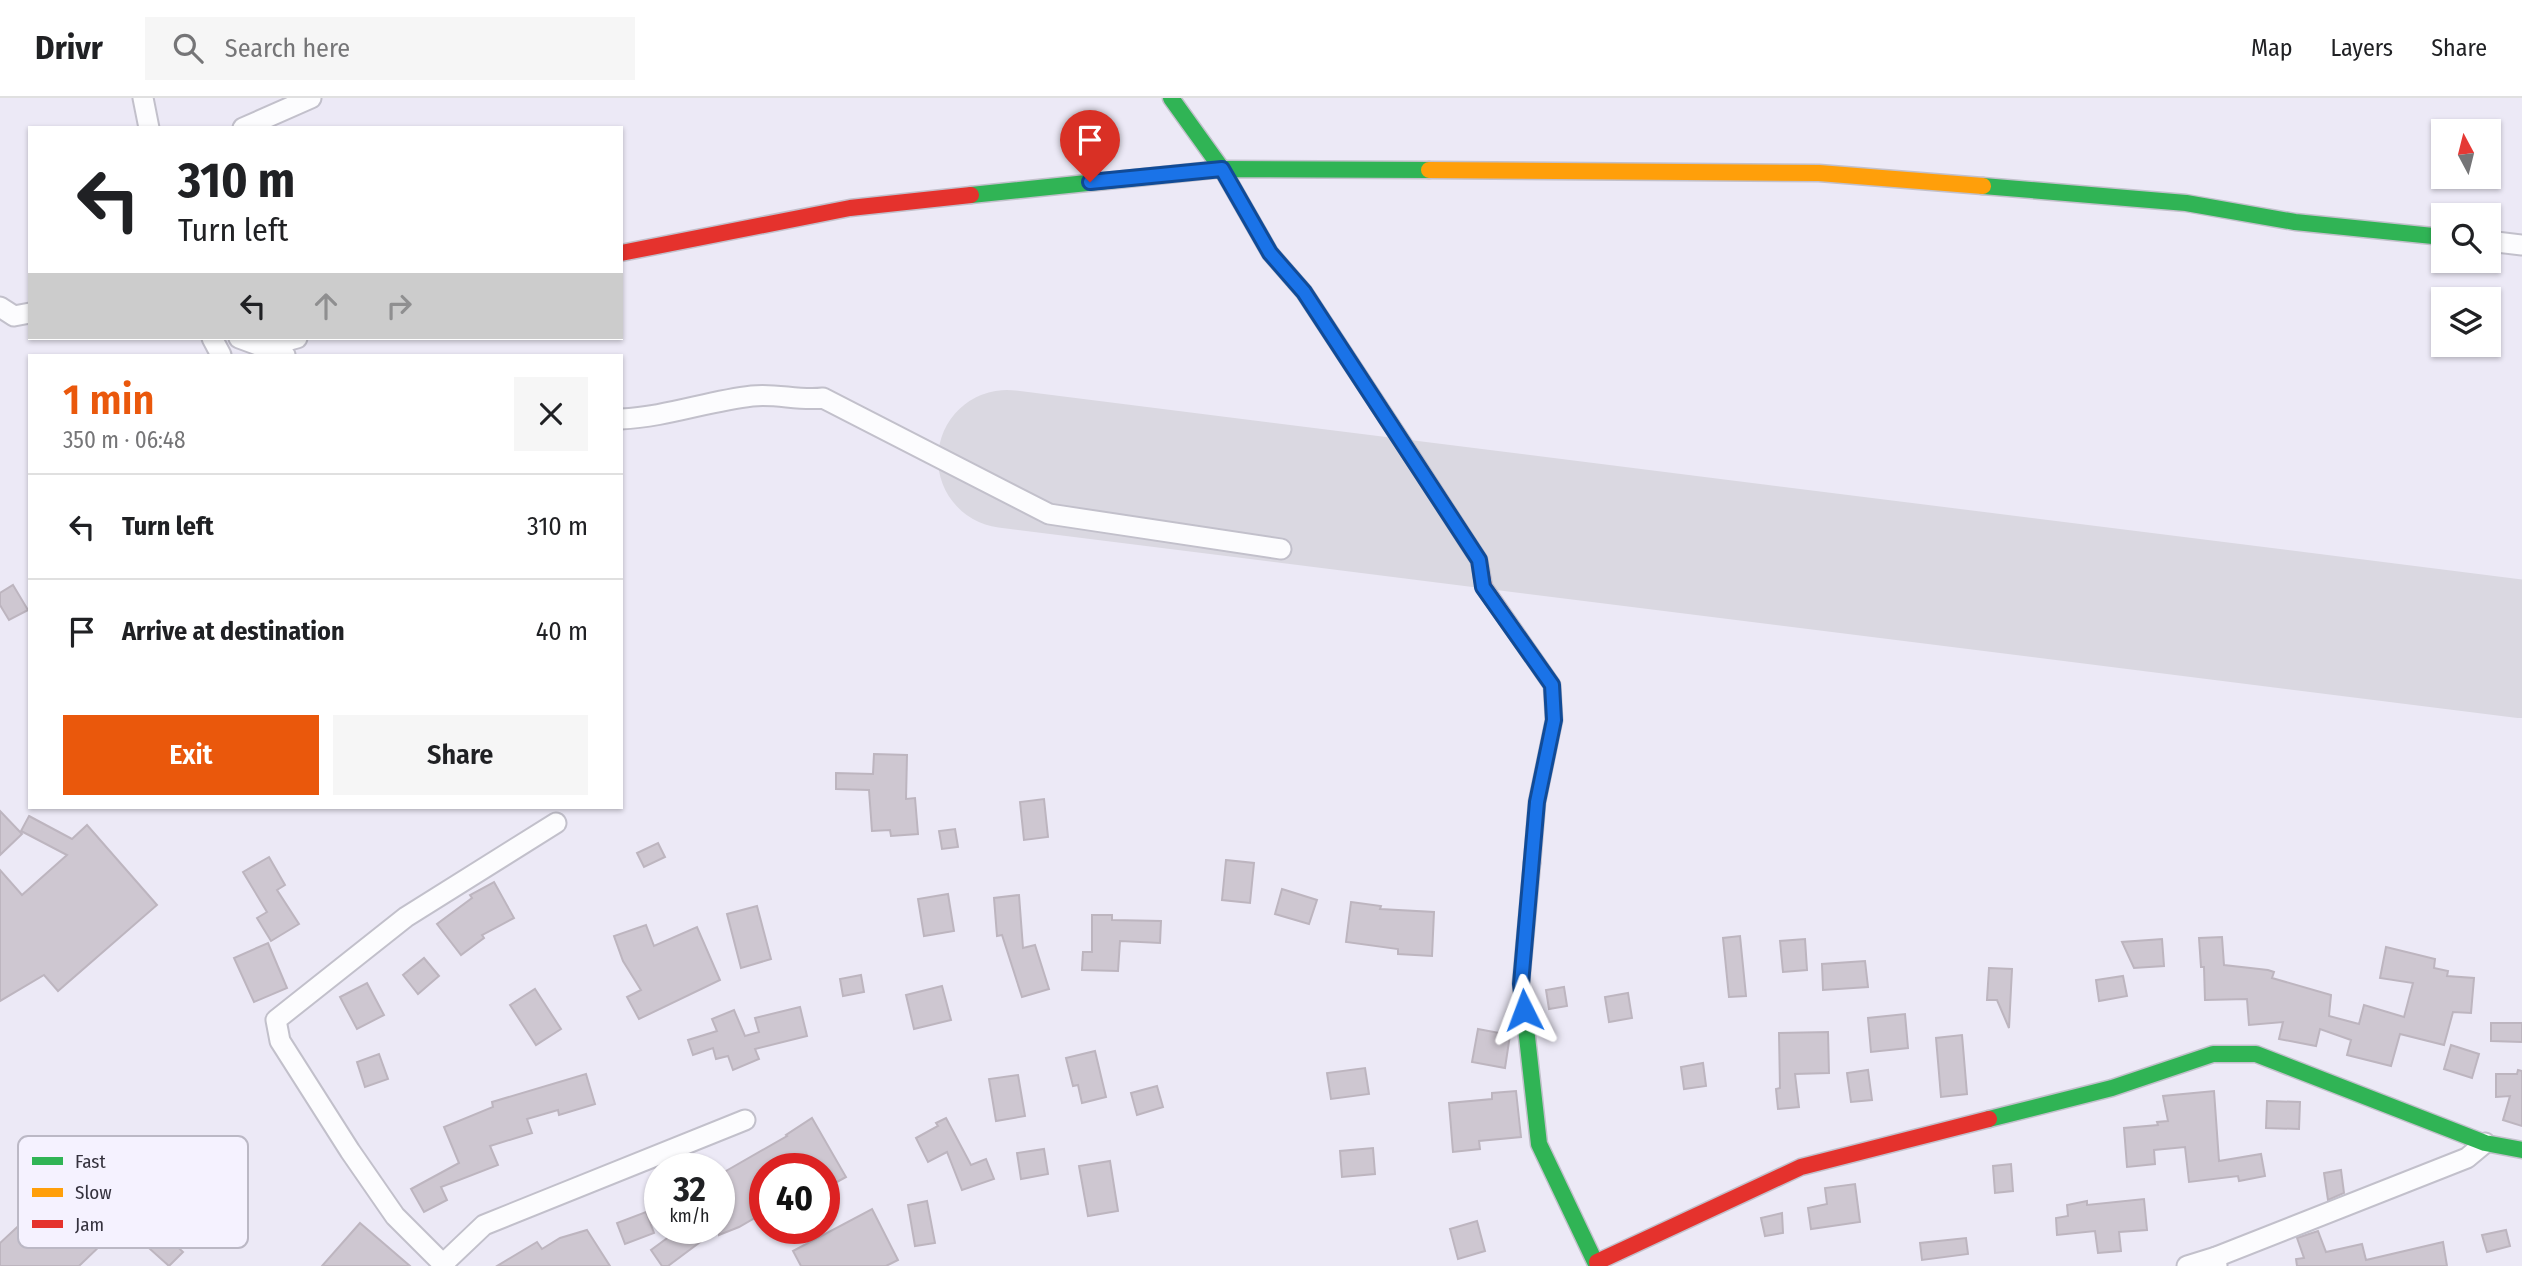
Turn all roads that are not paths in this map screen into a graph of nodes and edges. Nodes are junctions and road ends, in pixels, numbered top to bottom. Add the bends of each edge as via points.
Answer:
1 (143, 98) edge
2 (311, 98) edge
3 (1171, 98) edge
4 (149, 126) edge
5 (248, 126) edge
6 (1222, 169) junction
7 (2431, 236) edge
8 (2501, 243) edge
9 (2522, 245) edge
10 (623, 253) edge
11 (0, 307) edge
12 (28, 313) edge
13 (245, 340) edge
14 (290, 340) edge
15 (264, 347) junction
16 (282, 354) edge
17 (623, 419) edge
18 (1281, 549) dead end
19 (556, 823) dead end
20 (745, 1120) dead end
21 (2485, 1143) junction
22 (2522, 1150) edge
23 (2217, 1261) edge
24 (1597, 1264) edge
25 (444, 1265) edge
26 (2187, 1266) edge

1 - 4 street
2 - 5 street
3 - 6 street
6 - 7 street via 1819,173 2186,203 2295,222
6 - 10 street via 850,208
6 - 24 street via 1270,253 1304,292 1479,560 1483,587 1552,685 1554,720 1537,802 1521,984 1539,1144
8 - 9 street
11 - 12 street via 14,316
13 - 15 street
14 - 15 street
15 - 16 street
17 - 18 street via 750,396 777,394 803,401 823,398 1049,514
19 - 25 street via 406,917 276,1020 280,1041 365,1173 395,1216
20 - 25 street via 484,1225
21 - 22 street
21 - 23 street via 2467,1158
21 - 24 street via 2256,1054 2213,1054 2112,1088 1801,1167
23 - 26 street

